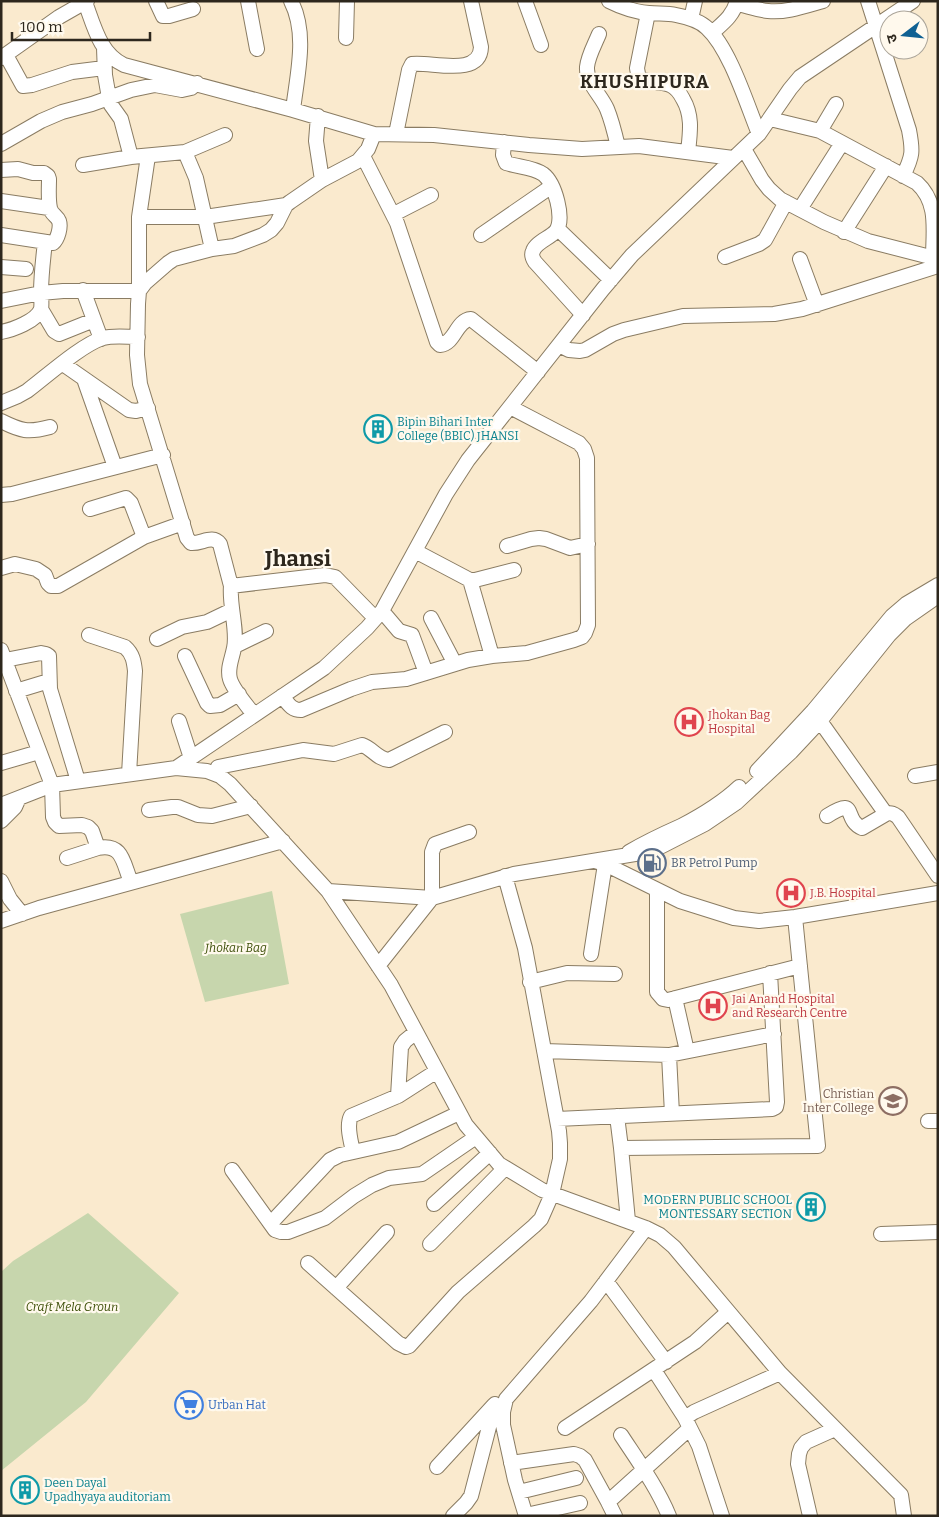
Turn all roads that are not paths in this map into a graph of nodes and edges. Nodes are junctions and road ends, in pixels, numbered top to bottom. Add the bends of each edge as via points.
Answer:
1 (156, 1) edge
2 (248, 1) edge
3 (291, 1) edge
4 (347, 1) edge
5 (525, 1) edge
6 (609, 1) edge
7 (695, 1) edge
8 (823, 1) edge
9 (868, 1) edge
10 (913, 1) edge
11 (86, 2) edge
12 (471, 2) edge
13 (737, 3) edge
14 (63, 8) edge
15 (193, 8) dead end
16 (648, 13) junction
17 (691, 19) junction
18 (877, 26) junction
19 (712, 33) junction
20 (599, 34) dead end
21 (346, 38) dead end
22 (540, 45) dead end
23 (104, 48) junction
24 (257, 49) dead end
25 (3, 56) edge
26 (104, 68) junction
27 (196, 84) junction
28 (109, 98) junction
29 (836, 104) dead end
30 (293, 110) junction
31 (318, 116) junction
32 (770, 119) junction
33 (820, 131) junction
34 (374, 134) junction
35 (396, 134) junction
36 (759, 134) junction
37 (225, 136) dead end
38 (504, 142) junction
39 (842, 143) junction
40 (1, 144) edge
41 (618, 147) junction
42 (185, 152) junction
43 (688, 152) junction
44 (739, 154) junction
45 (148, 156) junction
46 (363, 156) junction
47 (131, 157) junction
48 (83, 165) dead end
49 (886, 166) junction
50 (1, 170) edge
51 (904, 176) junction
52 (322, 180) junction
53 (552, 186) junction
54 (431, 195) dead end
55 (1, 202) edge
56 (786, 202) junction
57 (286, 205) junction
58 (50, 208) junction
59 (800, 209) junction
60 (394, 214) junction
61 (138, 217) junction
62 (205, 217) junction
63 (558, 229) junction
64 (844, 232) junction
65 (480, 235) dead end
66 (1, 236) edge
67 (45, 242) junction
68 (212, 249) junction
69 (725, 257) dead end
70 (800, 259) dead end
71 (936, 261) edge
72 (1, 267) edge
73 (26, 269) dead end
74 (611, 280) junction
75 (83, 290) junction
76 (139, 291) junction
77 (41, 293) junction
78 (1, 301) edge
79 (817, 305) junction
80 (41, 309) junction
81 (583, 315) junction
82 (94, 320) junction
83 (4, 333) edge
84 (138, 337) junction
85 (101, 339) junction
86 (559, 345) junction
87 (63, 364) junction
88 (538, 372) junction
89 (84, 379) junction
90 (1, 402) edge
91 (148, 408) junction
92 (510, 408) junction
93 (1, 421) edge
94 (50, 427) dead end
95 (163, 455) junction
96 (115, 467) junction
97 (1, 495) edge
98 (90, 509) dead end
99 (183, 523) junction
100 (144, 537) junction
101 (588, 544) junction
102 (507, 546) dead end
103 (415, 551) junction
104 (1, 568) edge
105 (514, 570) dead end
106 (470, 580) junction
107 (938, 585) edge
108 (231, 586) junction
109 (938, 596) edge
110 (232, 610) junction
111 (379, 614) junction
112 (431, 618) dead end
113 (266, 630) dead end
114 (89, 635) dead end
115 (157, 639) dead end
116 (234, 646) junction
117 (2, 654) edge
118 (185, 656) dead end
119 (492, 656) junction
120 (455, 664) junction
121 (426, 673) junction
122 (49, 681) junction
123 (16, 690) junction
124 (239, 694) junction
125 (282, 696) junction
126 (254, 715) junction
127 (179, 721) dead end
128 (820, 721) junction
129 (445, 732) dead end
130 (210, 744) junction
131 (39, 752) junction
132 (191, 758) junction
133 (1, 763) edge
134 (176, 768) junction
135 (219, 772) junction
136 (938, 772) edge
137 (129, 774) junction
138 (915, 776) dead end
139 (78, 781) junction
140 (52, 785) junction
141 (19, 798) junction
142 (1, 806) edge
143 (251, 806) junction
144 (149, 810) dead end
145 (886, 814) junction
146 (827, 816) dead end
147 (1, 821) edge
148 (469, 832) dead end
149 (283, 840) junction
150 (98, 848) junction
151 (624, 855) junction
152 (68, 858) dead end
153 (599, 862) junction
154 (505, 876) junction
155 (938, 876) edge
156 (1, 881) edge
157 (130, 882) junction
158 (657, 890) junction
159 (328, 891) junction
160 (938, 893) edge
161 (432, 898) junction
162 (22, 914) junction
163 (794, 916) junction
164 (1, 921) edge
165 (591, 954) dead end
166 (378, 966) junction
167 (800, 966) junction
168 (770, 973) junction
169 (614, 974) dead end
170 (530, 982) junction
171 (675, 998) junction
172 (416, 1032) junction
173 (774, 1034) junction
174 (544, 1051) junction
175 (687, 1051) junction
176 (669, 1055) junction
177 (437, 1071) junction
178 (398, 1096) junction
179 (459, 1113) junction
180 (672, 1114) junction
181 (617, 1116) junction
182 (557, 1119) junction
183 (476, 1137) junction
184 (621, 1148) junction
185 (353, 1152) junction
186 (490, 1153) junction
187 (505, 1168) junction
188 (232, 1170) dead end
189 (552, 1194) junction
190 (434, 1204) dead end
191 (628, 1221) junction
192 (270, 1223) junction
193 (646, 1228) junction
194 (388, 1232) dead end
195 (938, 1232) edge
196 (881, 1234) dead end
197 (430, 1244) dead end
198 (308, 1263) dead end
199 (606, 1281) junction
200 (336, 1288) junction
201 (728, 1312) junction
202 (660, 1366) junction
203 (780, 1374) junction
204 (500, 1401) junction
205 (687, 1423) junction
206 (565, 1428) dead end
207 (835, 1428) junction
208 (621, 1435) dead end
209 (511, 1463) junction
210 (437, 1467) dead end
211 (644, 1470) junction
212 (576, 1478) dead end
213 (518, 1492) junction
214 (608, 1502) junction
215 (580, 1503) dead end
216 (526, 1515) edge
217 (667, 1515) edge
218 (453, 1516) edge
219 (615, 1516) edge
220 (722, 1516) edge
221 (810, 1516) edge
222 (904, 1516) edge

1 - 15 street via 163,16
2 - 24 street
3 - 30 street via 299,26 300,48
4 - 21 street
5 - 22 street
6 - 16 street via 626,9
7 - 17 street
8 - 13 street via 773,12
9 - 18 street
10 - 18 street
11 - 14 street
11 - 23 street
12 - 35 street via 481,47 478,56 459,66 412,64 408,70
13 - 19 street via 729,18
14 - 25 street
16 - 17 street via 674,14
16 - 43 street via 638,74 643,80 669,85 680,93 691,120
17 - 19 street
18 - 32 street via 800,77
18 - 51 street via 909,130 912,152
19 - 36 street via 729,60
20 - 41 street via 588,60 588,75 606,107
23 - 26 street
23 - 27 street via 115,61 124,65
25 - 26 street via 23,86 72,72
26 - 28 street
27 - 28 street via 182,90 155,85
27 - 30 street
28 - 40 street via 62,112
28 - 47 street via 121,119
29 - 33 street
30 - 31 street
31 - 34 street
31 - 52 street via 316,141
32 - 33 street
32 - 36 street
33 - 39 street
34 - 35 street
34 - 46 street
35 - 38 street
36 - 44 street
37 - 42 street
38 - 41 street via 582,149
38 - 53 street via 506,163 538,171
39 - 49 street
39 - 59 street
41 - 43 street via 640,146
42 - 45 street
42 - 62 street via 196,178
43 - 44 street
44 - 56 street via 769,189
44 - 74 street via 632,255
45 - 47 street
45 - 61 street
46 - 52 street
46 - 60 street
47 - 48 street
49 - 51 street
49 - 64 street
50 - 58 street via 18,169 48,176
51 - 71 street via 918,183 930,199
52 - 57 street
53 - 63 street via 560,215
53 - 65 street
54 - 60 street
55 - 58 street
56 - 59 street
56 - 69 street via 765,240
57 - 62 street
57 - 68 street via 277,223 263,235 234,246
58 - 67 street via 60,225 56,241
59 - 64 street
60 - 88 street via 437,342 440,345 448,343 463,322 471,319
61 - 62 street
61 - 76 street
62 - 68 street
63 - 74 street
63 - 81 street via 535,248 532,257
64 - 71 street
66 - 67 street
67 - 77 street
68 - 76 street via 174,259
70 - 79 street
71 - 79 street
72 - 73 street
74 - 81 street
75 - 76 street
75 - 77 street
75 - 82 street
76 - 84 street
77 - 78 street
77 - 80 street
79 - 86 street via 774,314 672,318 613,334 585,350 569,350
80 - 82 street via 59,334
80 - 83 street via 28,322
81 - 86 street
82 - 85 street
84 - 85 street
84 - 91 street via 140,384
85 - 87 street
86 - 88 street
87 - 89 street
87 - 90 street via 27,391
88 - 92 street
89 - 91 street via 129,410
89 - 96 street
91 - 95 street
92 - 101 street via 579,443 584,449 588,458
92 - 103 street via 468,460
93 - 94 street via 28,432
95 - 96 street
95 - 99 street
96 - 97 street
98 - 100 street via 126,498
99 - 100 street
99 - 108 street via 191,542 217,540
100 - 104 street via 58,586 51,586 45,575 36,569 15,564
101 - 102 street via 570,548 539,538
101 - 119 street via 586,633 537,651
103 - 106 street
103 - 111 street
105 - 106 street
106 - 119 street
107 - 151 street via 892,616 790,736 730,796 705,813
108 - 110 street
108 - 111 street via 325,575 335,577
109 - 128 street via 905,619 889,635
110 - 115 street
110 - 116 street
111 - 121 street via 399,632 412,636
111 - 125 street via 324,668
112 - 120 street
113 - 116 street
114 - 137 street via 125,647 134,660
116 - 124 street via 228,673
117 - 122 street via 46,654 49,656
117 - 123 street
118 - 124 street via 210,706 220,705
119 - 120 street
120 - 121 street
121 - 125 street via 406,679 372,682 301,710 291,708
122 - 123 street
122 - 139 street
123 - 131 street
124 - 126 street
125 - 126 street
126 - 130 street
127 - 132 street
128 - 145 street
128 - 151 street via 721,814 651,851
129 - 135 street via 389,760 380,758 366,746 357,745 334,754 303,750 244,761
130 - 132 street
130 - 135 street
131 - 133 street
131 - 140 street
132 - 134 street
134 - 135 street
134 - 137 street
135 - 143 street
136 - 138 street
137 - 139 street
139 - 140 street
140 - 141 street
140 - 150 street via 54,822 59,826 82,824 88,827
141 - 142 street
141 - 147 street
143 - 144 street via 212,816 198,815 178,807
143 - 149 street
145 - 146 street via 862,828 844,807
145 - 155 street via 898,817
148 - 161 street via 435,844 432,852
149 - 157 street
149 - 159 street
150 - 152 street
150 - 157 street via 112,847 120,854
151 - 153 street
153 - 154 street
153 - 158 street
153 - 165 street
154 - 161 street
154 - 170 street via 525,948
156 - 162 street
157 - 162 street
158 - 163 street via 734,918 759,921
158 - 171 street via 657,992 663,999
159 - 161 street
159 - 166 street
160 - 163 street
161 - 166 street
162 - 164 street
163 - 167 street
166 - 172 street
167 - 168 street
167 - 184 street via 818,1146
168 - 171 street
168 - 173 street
169 - 170 street via 567,973
170 - 174 street
171 - 175 street
172 - 177 street
172 - 178 street via 401,1047
173 - 175 street
173 - 180 street via 776,1106 768,1110
174 - 176 street
174 - 182 street
175 - 176 street
176 - 180 street
177 - 178 street
177 - 179 street
178 - 185 street via 351,1116 349,1126
179 - 183 street
179 - 185 street via 398,1142
180 - 181 street
181 - 182 street
181 - 184 street
182 - 189 street via 560,1159
183 - 186 street
183 - 192 street via 422,1174 389,1178 363,1190 325,1218 288,1232 275,1230
184 - 191 street
185 - 192 street via 330,1160
186 - 187 street
186 - 190 street
187 - 189 street
187 - 197 street
188 - 192 street
189 - 191 street
189 - 200 street via 541,1219 458,1292 409,1346 398,1343
191 - 193 street
193 - 199 street
193 - 201 street via 674,1247
194 - 200 street
195 - 196 street
198 - 200 street
199 - 202 street
199 - 204 street
201 - 202 street via 695,1342
201 - 203 street
202 - 205 street
202 - 206 street
203 - 205 street via 694,1412
203 - 207 street
204 - 209 street
204 - 210 street
204 - 218 street via 471,1496
205 - 211 street
205 - 220 street via 699,1446
207 - 221 street via 806,1442 798,1454
207 - 222 street via 901,1495
208 - 211 street
209 - 213 street
209 - 214 street via 574,1454 580,1456
211 - 214 street
211 - 217 street
212 - 213 street
213 - 216 street
214 - 219 street
215 - 216 street

